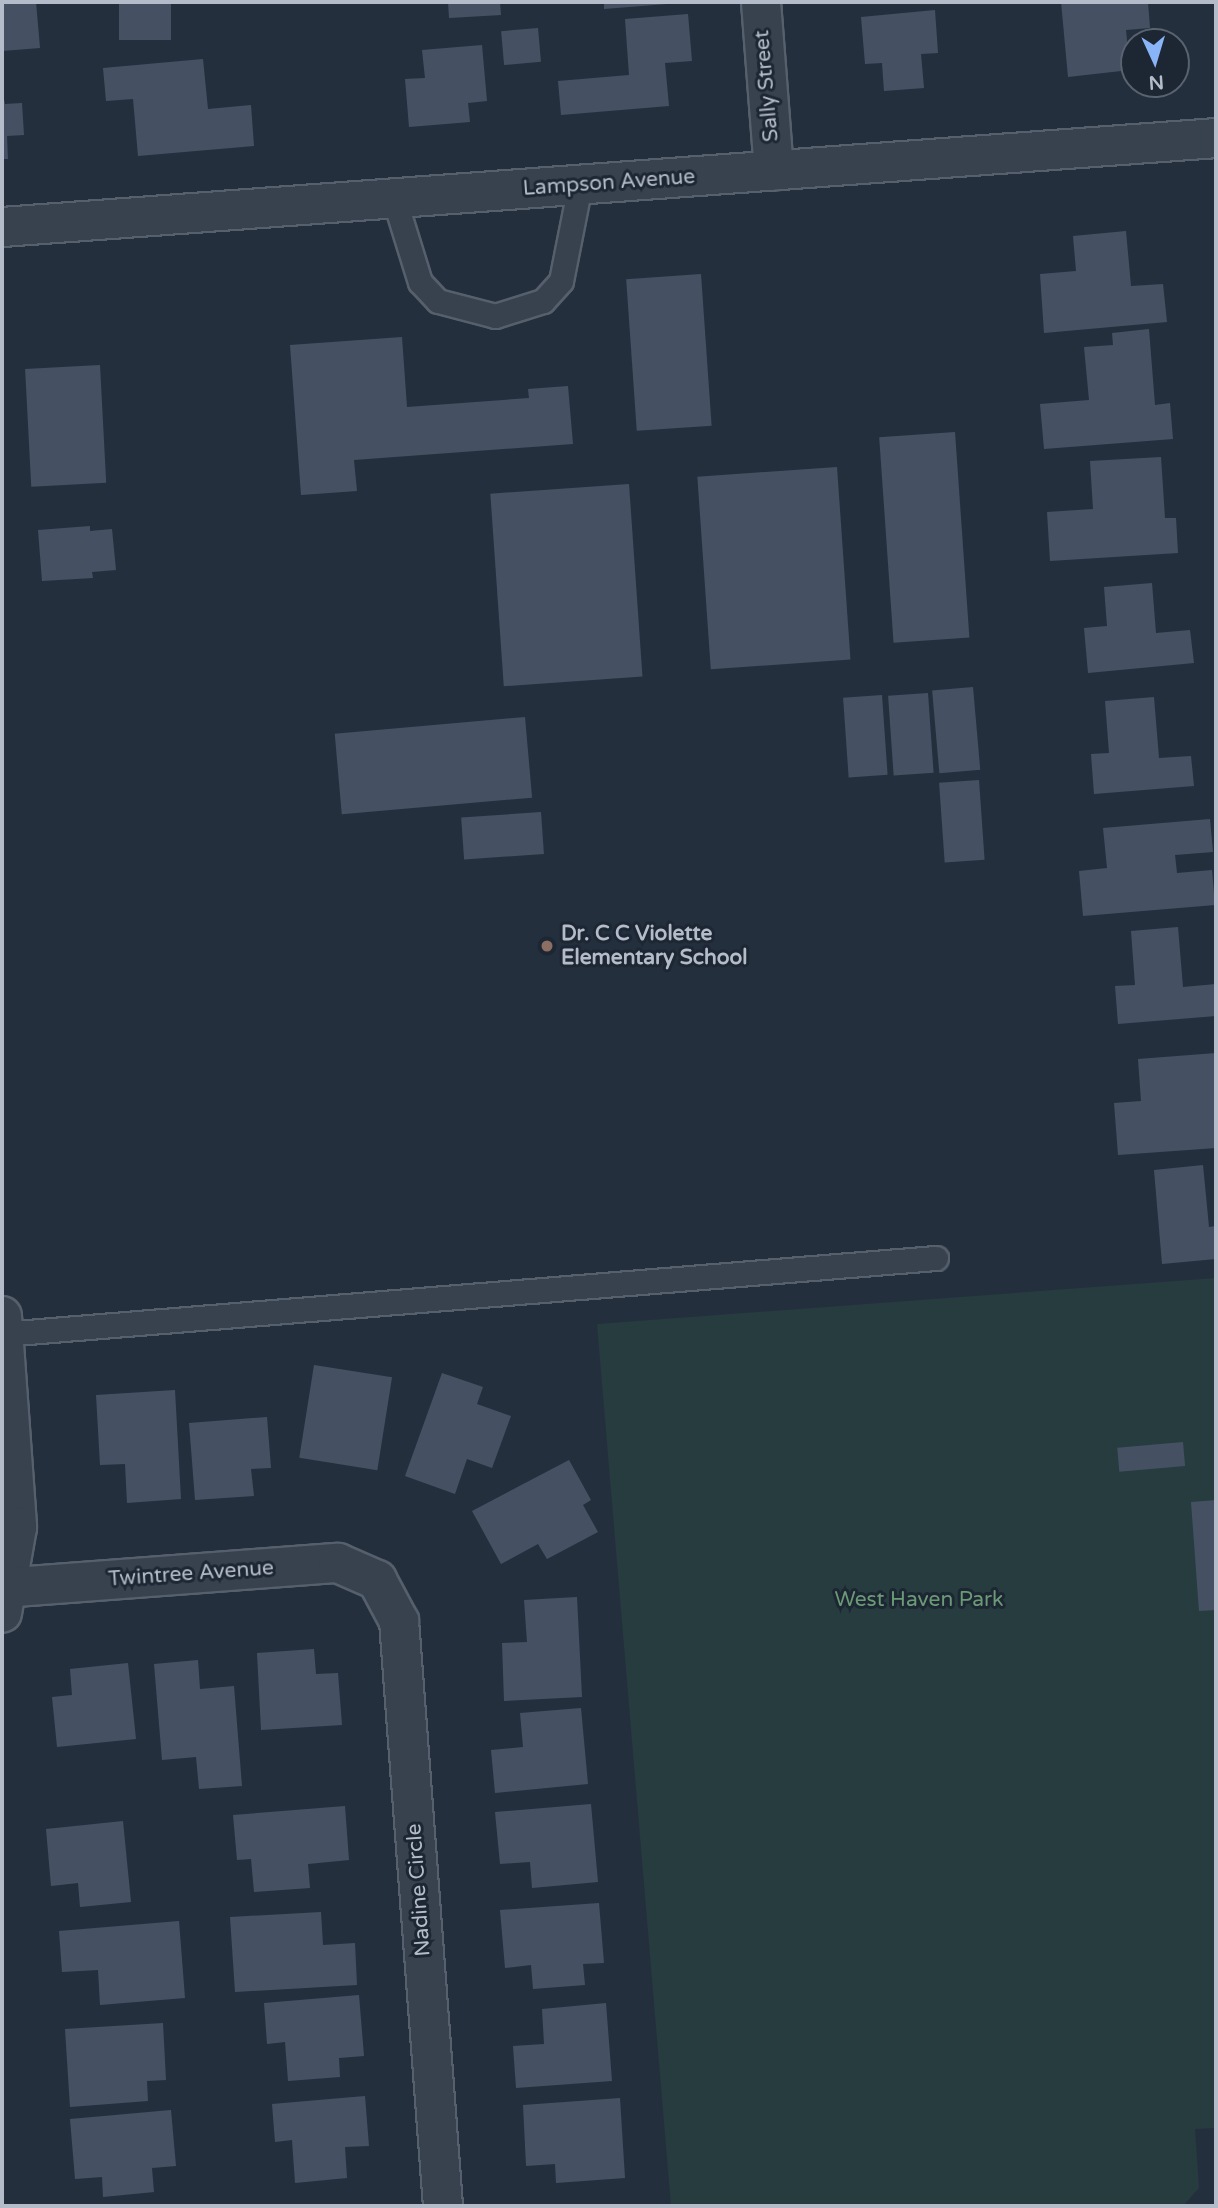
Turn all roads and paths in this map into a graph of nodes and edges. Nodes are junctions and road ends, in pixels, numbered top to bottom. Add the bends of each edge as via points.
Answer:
1 (761, 2) edge
2 (1216, 138) edge
3 (774, 170) junction
4 (580, 185) junction
5 (394, 198) junction
6 (2, 227) edge
7 (936, 1258) dead end
8 (2, 1325) edge
9 (377, 1580) joint
10 (4, 1597) edge
11 (443, 2206) edge

1 - 3 street, Sally Street
2 - 3 street, Lampson Avenue
3 - 4 street, Lampson Avenue
4 - 5 street, Lampson Avenue
4 - 5 lane via 561,281 543,301 495,316 438,301 420,282
5 - 6 street, Lampson Avenue
7 - 8 lane
8 - 10 street via 17,1527
9 - 10 street, Twintree Avenue via 338,1563
9 - 11 street, Nadine Circle via 399,1621

